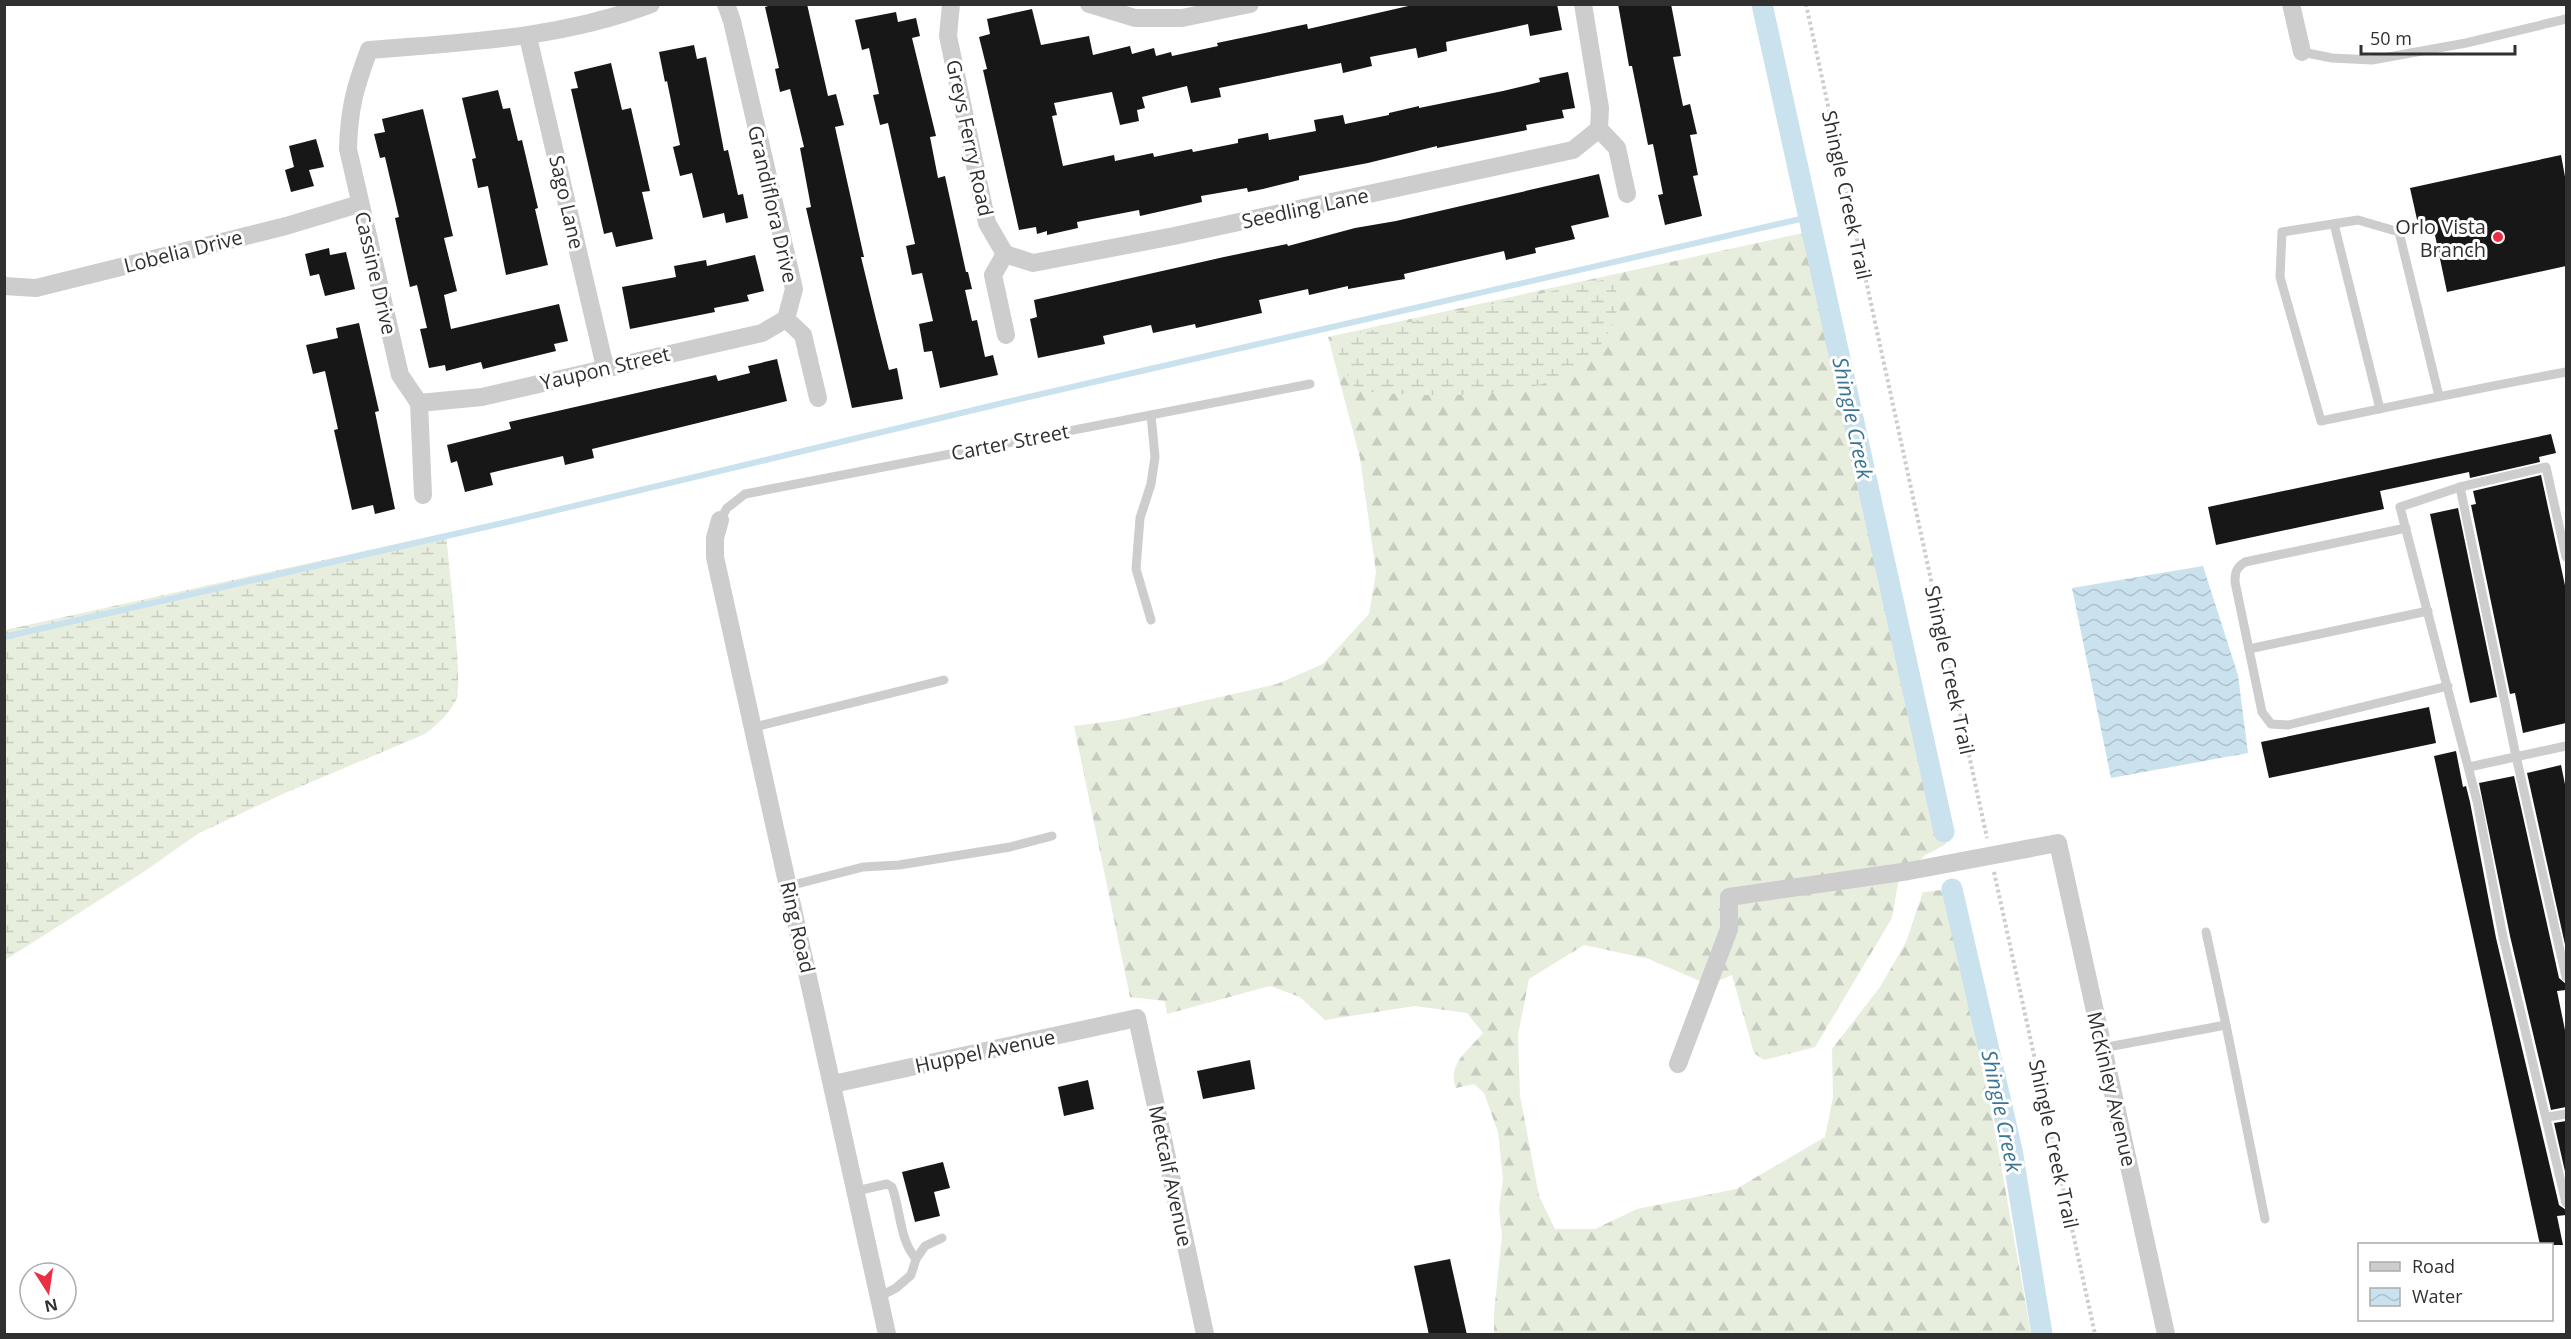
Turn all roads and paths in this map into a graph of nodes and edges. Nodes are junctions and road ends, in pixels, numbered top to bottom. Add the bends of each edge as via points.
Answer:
1 (651, 4) edge
2 (726, 4) edge
3 (951, 4) edge
4 (1089, 4) edge
5 (1250, 4) edge
6 (1583, 4) edge
7 (1806, 4) edge
8 (2291, 4) edge
9 (2566, 20) edge
10 (528, 37) junction
11 (2302, 52) joint
12 (1599, 129) junction
13 (1627, 194) dead end
14 (359, 204) junction
15 (2334, 224) junction
16 (1005, 254) junction
17 (4, 286) edge
18 (786, 319) junction
19 (1006, 335) dead end
20 (605, 367) junction
21 (2566, 372) edge
22 (1310, 384) dead end
23 (2439, 396) junction
24 (818, 398) dead end
25 (419, 403) junction
26 (2380, 409) junction
27 (1151, 415) junction
28 (2460, 487) junction
29 (423, 495) dead end
30 (720, 520) joint
31 (2406, 528) junction
32 (2566, 557) edge
33 (2428, 611) junction
34 (1151, 620) dead end
35 (2249, 649) junction
36 (944, 680) dead end
37 (2448, 686) junction
38 (754, 728) junction
39 (2566, 746) edge
40 (2516, 756) junction
41 (2469, 767) junction
42 (1052, 836) dead end
43 (1991, 856) junction
44 (789, 886) junction
45 (2206, 932) dead end
46 (2566, 977) edge
47 (1137, 1017) joint
48 (2226, 1026) junction
49 (2102, 1048) junction
50 (1678, 1064) dead end
51 (833, 1084) junction
52 (2566, 1114) edge
53 (2548, 1117) junction
54 (856, 1191) junction
55 (2566, 1203) edge
56 (2265, 1219) dead end
57 (942, 1238) dead end
58 (916, 1259) junction
59 (879, 1297) junction
60 (888, 1335) edge
61 (1205, 1335) edge
62 (2095, 1335) edge
63 (2166, 1335) edge

1 - 10 street via 622,15
2 - 18 street, Grandiflora Drive via 794,289
3 - 16 street, Greys Ferry Road via 948,36 987,223
4 - 5 street via 1135,18 1182,18
6 - 12 street via 1600,108
7 - 43 path, Shingle Creek Trail
8 - 11 street
9 - 11 lane via 2372,60
10 - 14 street, Cassine Drive via 369,50 349,119 348,149
10 - 20 street, Sago Lane
12 - 13 street via 1617,148
12 - 16 street, Seedling Lane via 1574,150 1174,236 1033,263
14 - 17 street, Lobelia Drive via 36,288
14 - 25 street, Cassine Drive via 400,375
15 - 23 lane via 2358,220 2399,232
15 - 26 lane
15 - 26 lane via 2282,232 2280,277 2321,421
16 - 19 street via 993,275
18 - 20 street, Yaupon Street via 762,333
18 - 24 street via 803,336
20 - 25 street, Yaupon Street via 482,397
21 - 23 lane
22 - 27 lane, Carter Street
23 - 26 lane
25 - 29 street
27 - 30 lane, Carter Street via 745,494
27 - 34 lane via 1155,458 1140,518 1136,569
28 - 31 lane via 2400,507
28 - 32 lane via 2546,467
28 - 40 lane
30 - 38 street, Ring Road via 715,557
31 - 33 lane
31 - 35 lane via 2239,566 2235,582
33 - 35 lane
33 - 37 lane
35 - 37 lane via 2262,711 2271,724 2288,725
36 - 38 lane
37 - 41 lane
38 - 44 street, Ring Road
39 - 40 lane
40 - 41 lane
40 - 46 lane
41 - 53 lane via 2503,937
42 - 44 lane via 1010,847 863,867
43 - 49 street, McKinley Avenue via 2058,843
43 - 50 street via 1729,897 1729,929
43 - 62 path, Shingle Creek Trail
44 - 51 street, Ring Road
45 - 48 lane
47 - 51 street, Huppel Avenue
47 - 61 street, Metcalf Avenue
48 - 49 lane
48 - 56 lane
49 - 63 street, McKinley Avenue
51 - 54 street, Ring Road
52 - 53 lane
53 - 55 lane
54 - 58 lane via 887,1184 892,1187 904,1239
54 - 59 street, Ring Road
57 - 58 lane via 925,1246
58 - 59 lane via 911,1275
59 - 60 street, Ring Road

